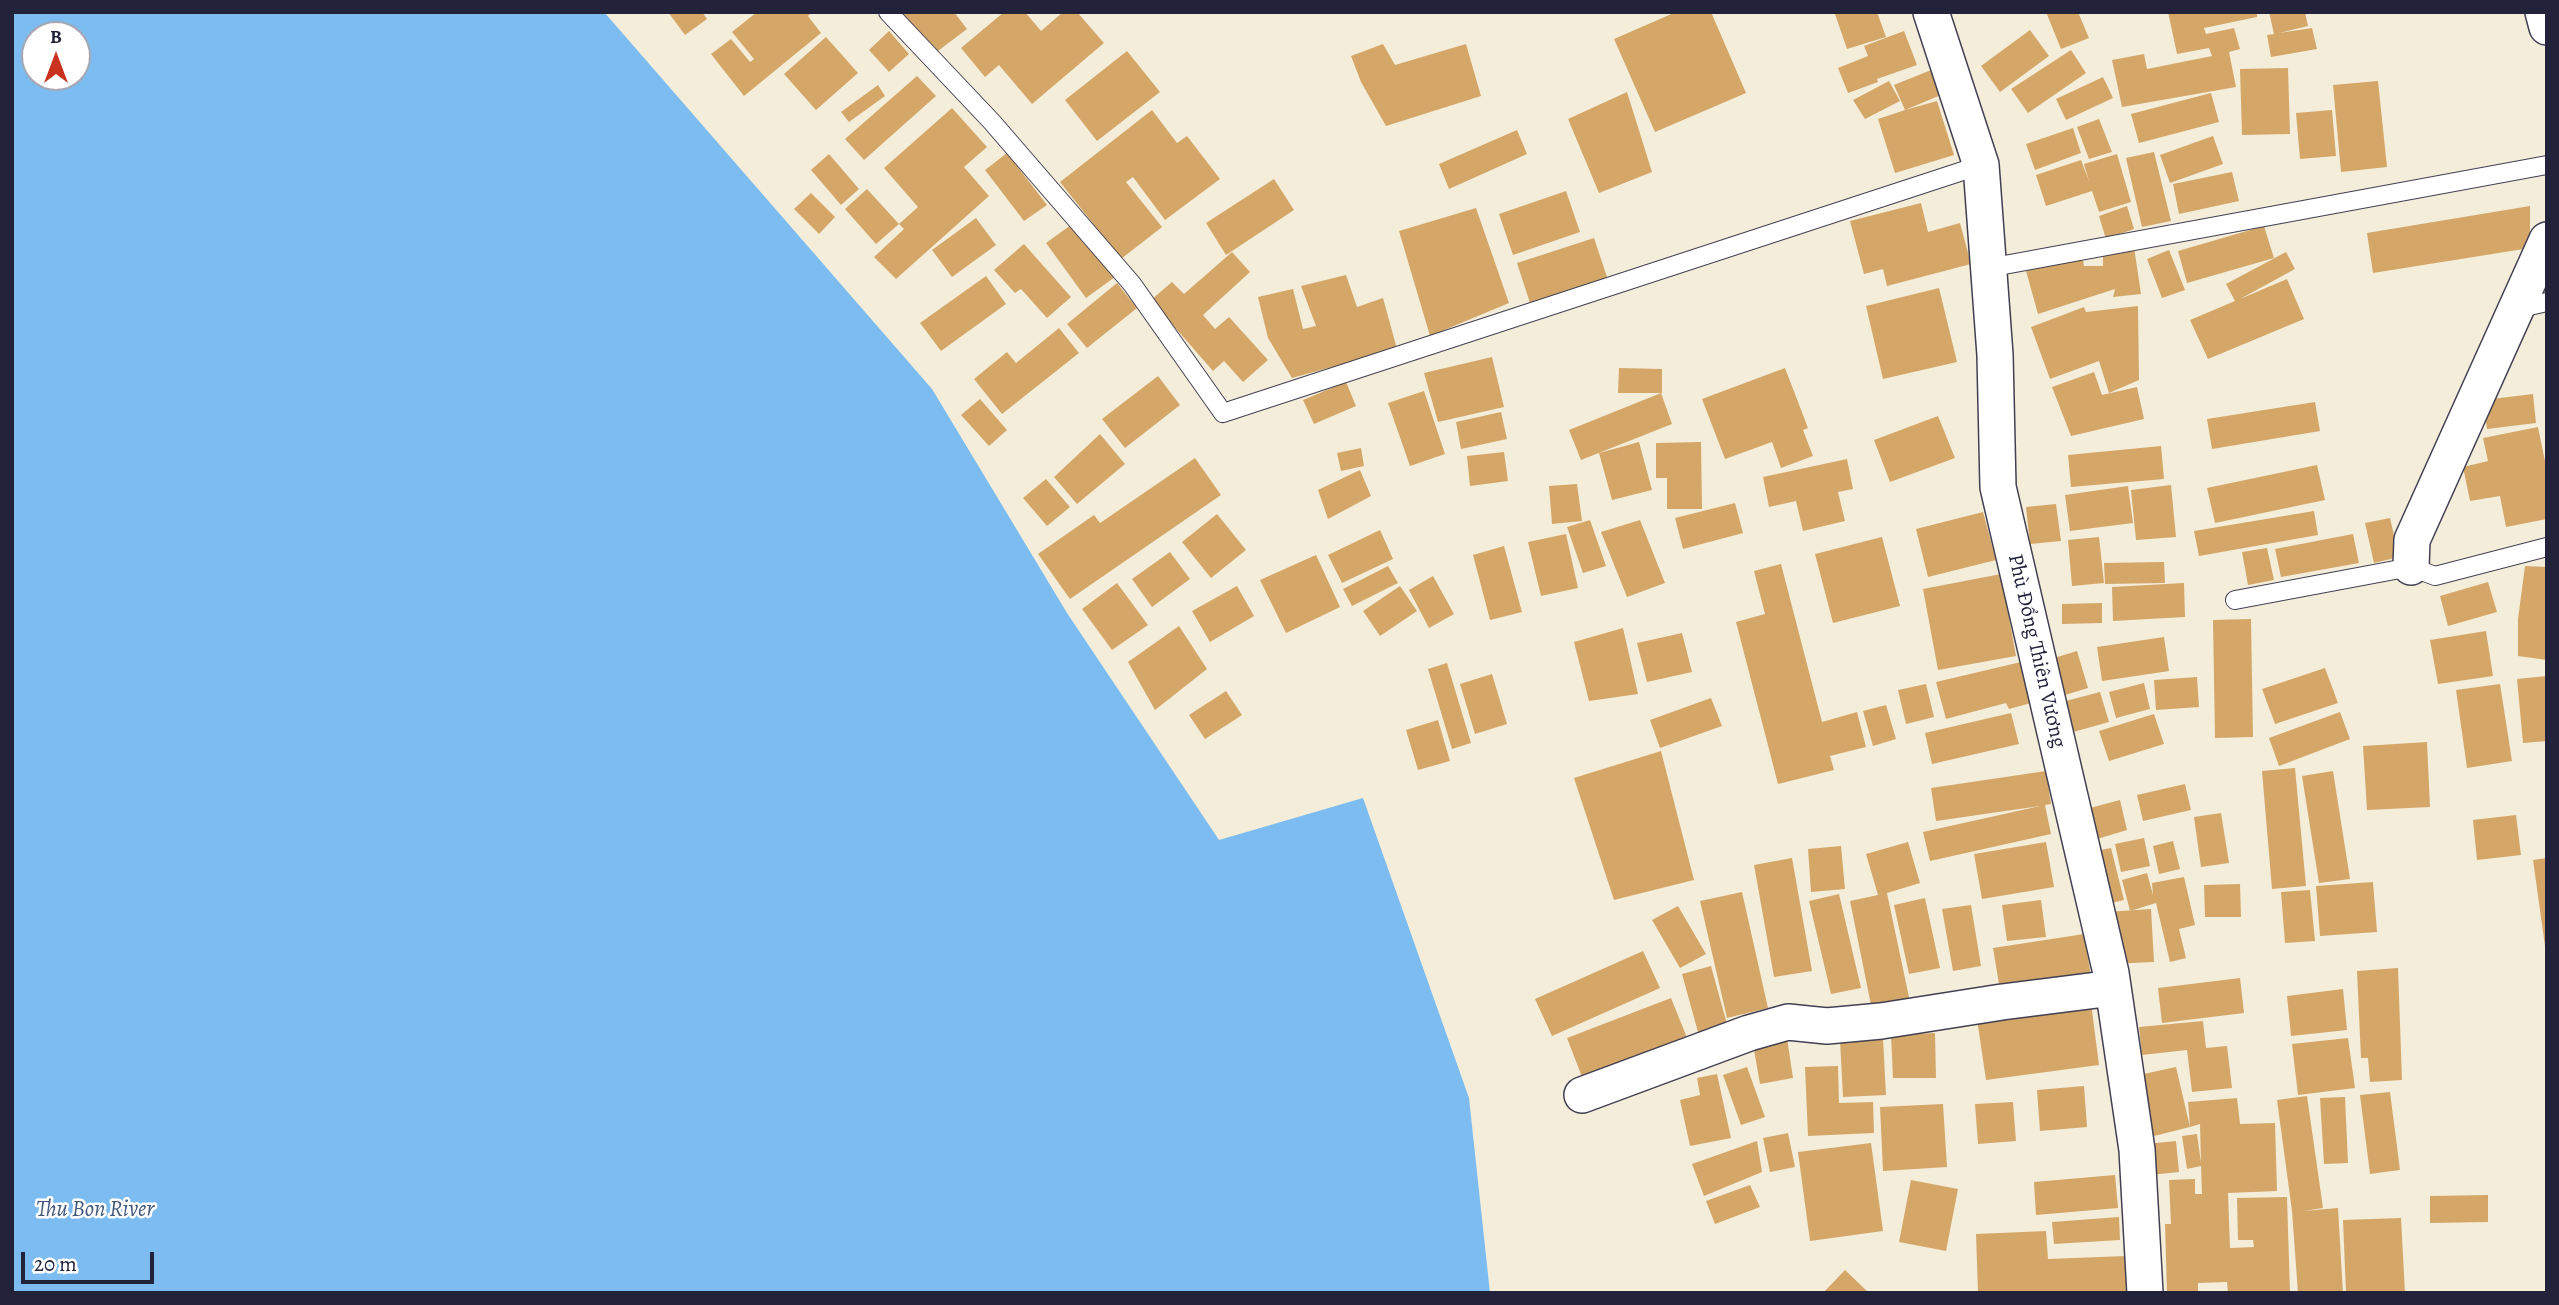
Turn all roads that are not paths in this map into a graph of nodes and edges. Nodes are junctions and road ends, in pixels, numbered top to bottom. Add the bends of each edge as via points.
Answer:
1 (888, 12) edge
2 (1931, 12) edge
3 (2543, 12) edge
4 (2547, 27) edge
5 (1981, 165) junction
6 (2547, 165) edge
7 (2547, 240) edge
8 (1988, 268) junction
9 (2532, 305) edge
10 (2547, 547) edge
11 (2411, 567) junction
12 (2235, 600) dead end
13 (2113, 988) junction
14 (1582, 1096) dead end
15 (2145, 1293) edge

1 - 5 lane via 992,122 1132,284 1223,413
2 - 5 street, Phù Đổng Thiên Vương
3 - 4 street
5 - 8 street, Phù Đổng Thiên Vương
6 - 8 lane
7 - 9 street
8 - 13 street, Phù Đổng Thiên Vương via 1998,486
9 - 11 street via 2412,540
10 - 11 lane via 2435,576
11 - 12 lane
13 - 14 street via 1881,1021 1827,1026 1788,1021
13 - 15 street, Phù Đổng Thiên Vương via 2137,1150

